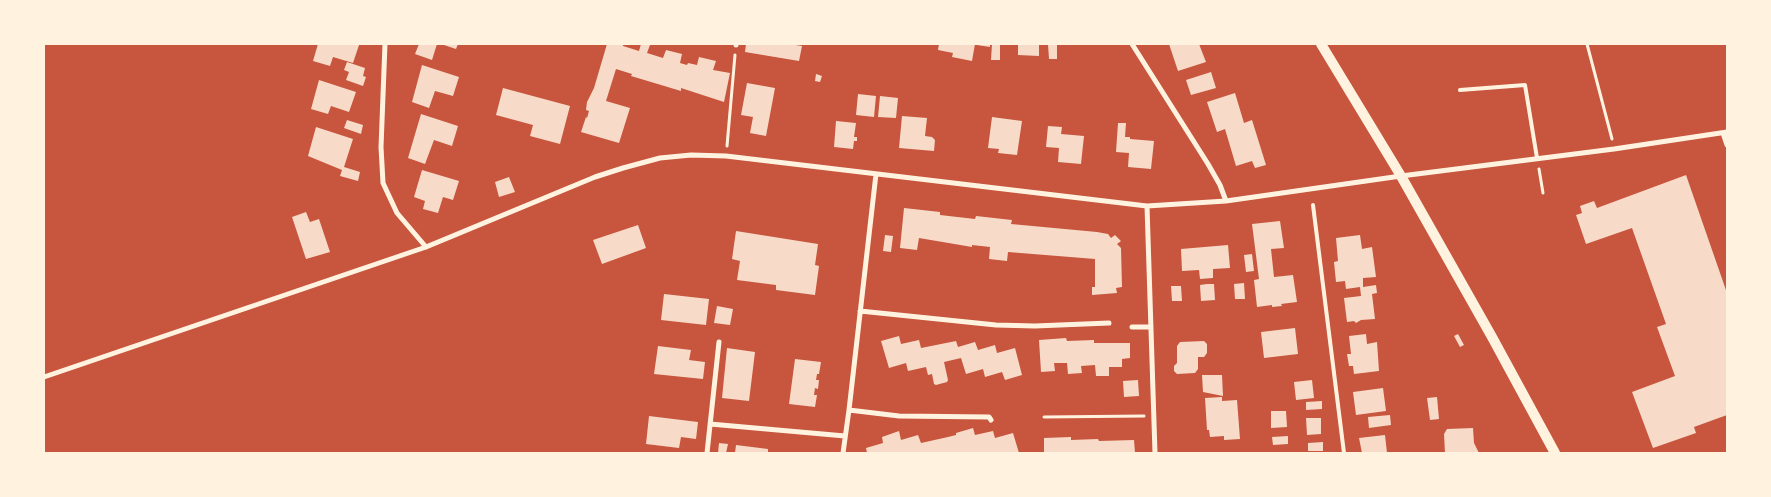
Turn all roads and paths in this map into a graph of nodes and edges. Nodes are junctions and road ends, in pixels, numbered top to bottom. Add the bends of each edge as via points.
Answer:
1 (385, 44) edge
2 (736, 44) edge
3 (1132, 44) edge
4 (1322, 44) edge
5 (1587, 44) edge
6 (1460, 90) dead end
7 (1725, 133) edge
8 (1727, 145) edge
9 (1614, 149) junction
10 (726, 156) junction
11 (1537, 158) junction
12 (876, 174) junction
13 (1401, 176) junction
14 (1543, 193) dead end
15 (1226, 201) junction
16 (1313, 205) dead end
17 (1147, 206) junction
18 (426, 247) junction
19 (860, 310) junction
20 (1109, 323) dead end
21 (1132, 327) dead end
22 (1151, 327) junction
23 (719, 342) dead end
24 (44, 377) edge
25 (849, 410) junction
26 (1153, 416) junction
27 (1044, 417) dead end
28 (991, 420) dead end
29 (710, 424) junction
30 (845, 436) junction
31 (707, 453) edge
32 (843, 453) edge
33 (1155, 453) edge
34 (1344, 453) edge
35 (1555, 453) edge

1 - 18 street via 381,147 383,183 397,213
2 - 10 path
3 - 15 street via 1220,184
4 - 13 main road
5 - 9 path
6 - 11 lane via 1525,85
7 - 8 street
7 - 9 street
9 - 11 street
10 - 12 street
10 - 18 street via 660,158 623,168
11 - 13 street
11 - 14 path
12 - 17 street
12 - 19 street
13 - 15 street
13 - 35 main road
15 - 17 street
16 - 34 lane
17 - 22 street
18 - 24 street
19 - 20 street via 996,325
19 - 25 street
21 - 22 street
22 - 26 street
23 - 29 street
25 - 28 street via 899,416 989,417
25 - 30 street
26 - 27 path
26 - 33 street
29 - 30 street
29 - 31 street
30 - 32 street

